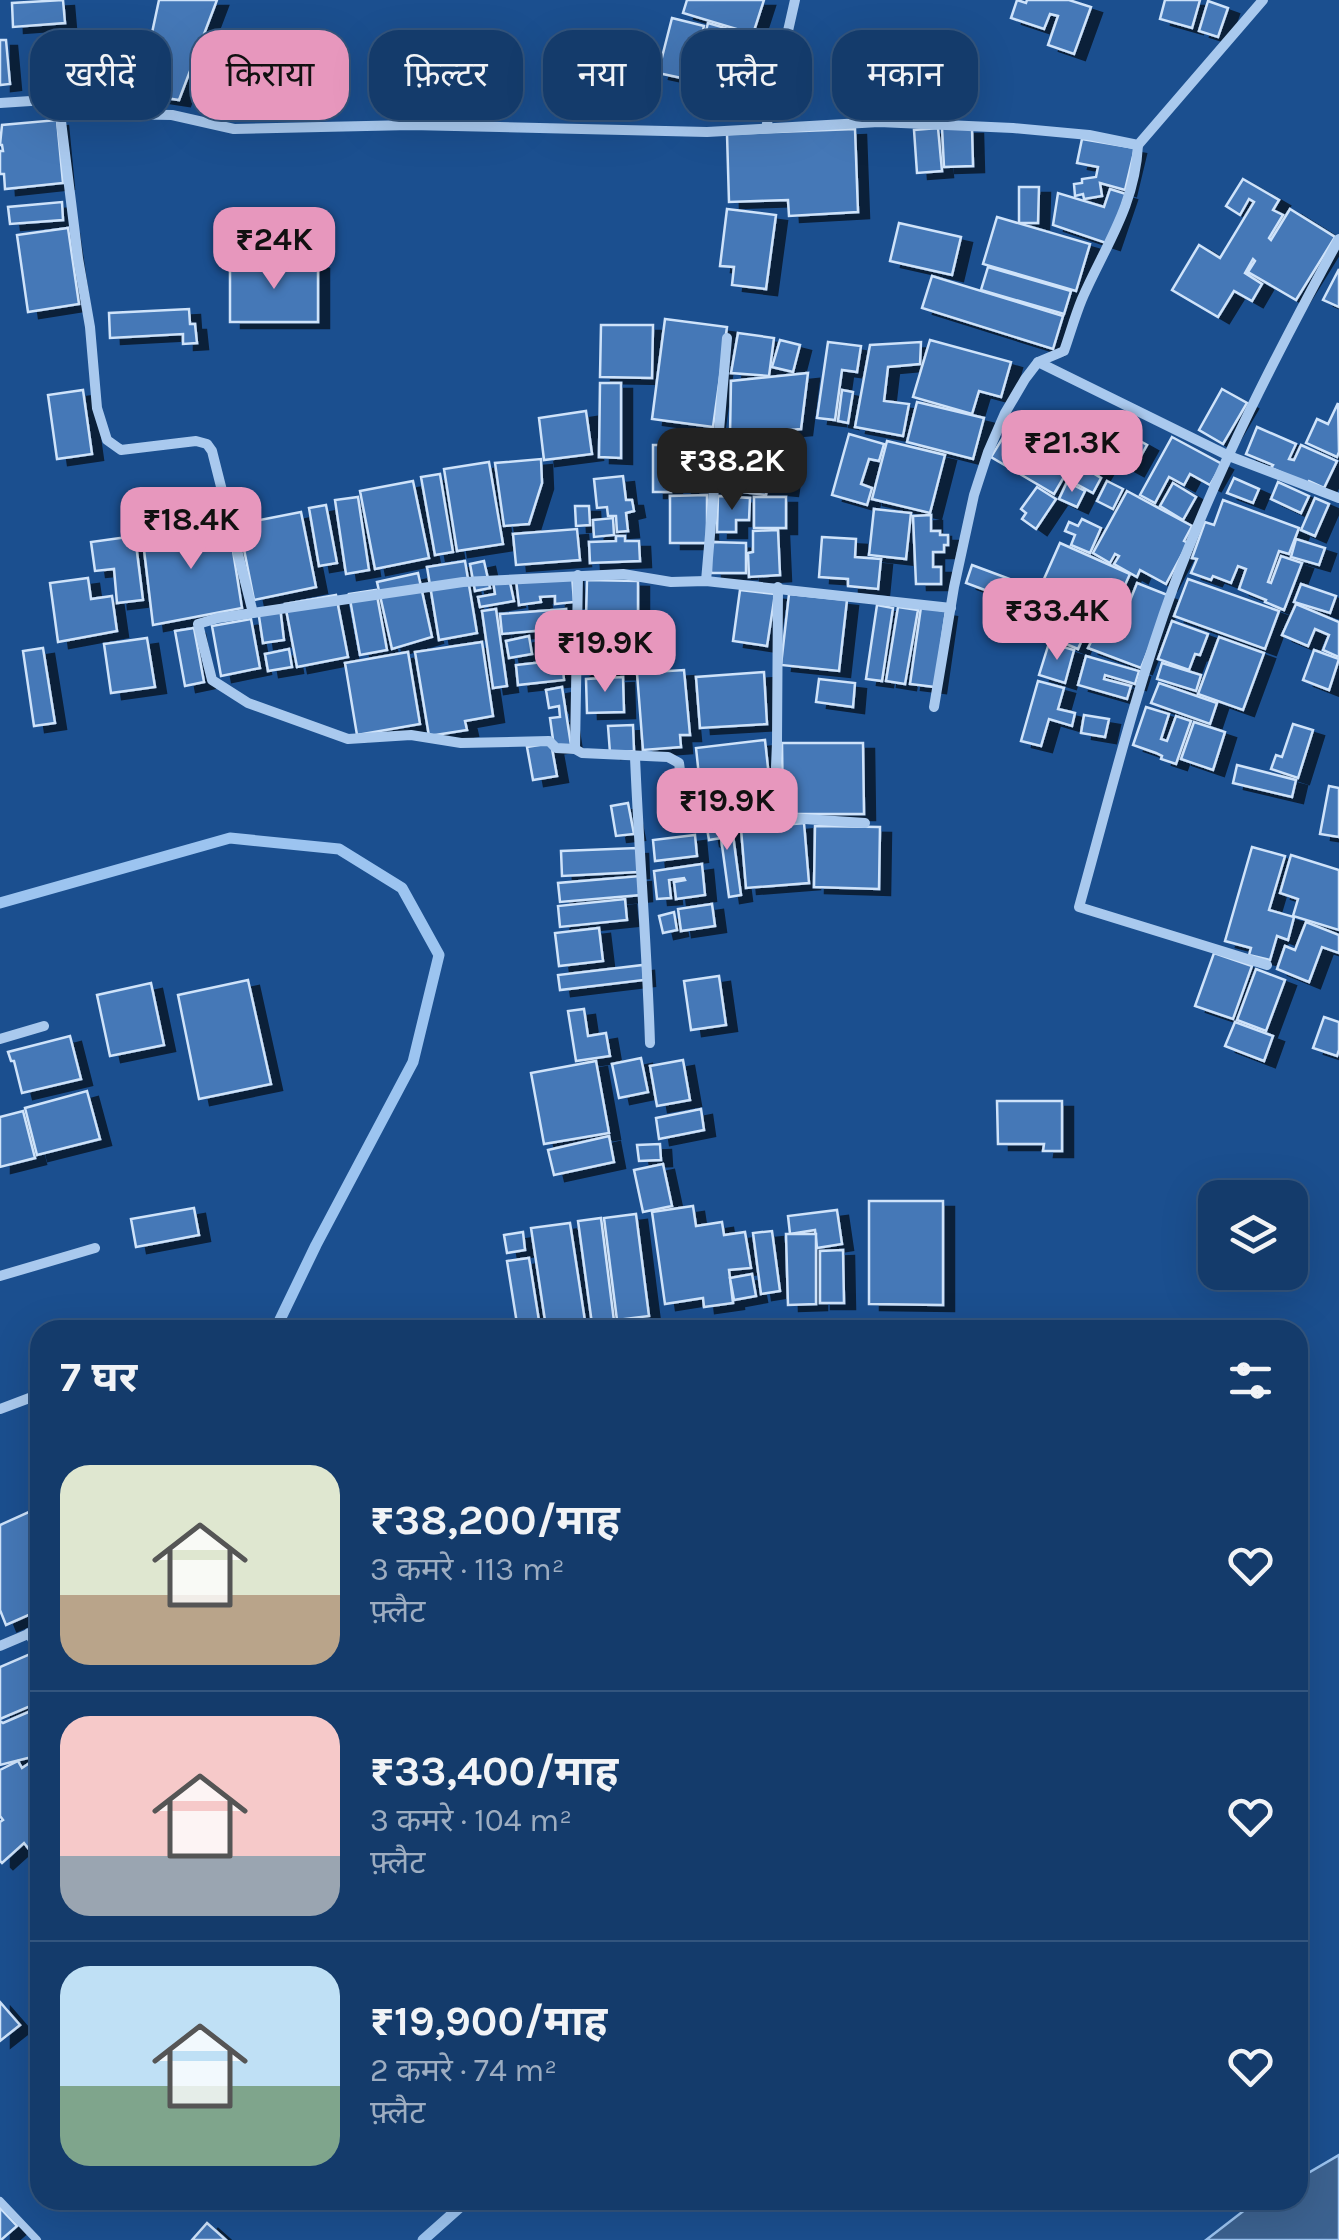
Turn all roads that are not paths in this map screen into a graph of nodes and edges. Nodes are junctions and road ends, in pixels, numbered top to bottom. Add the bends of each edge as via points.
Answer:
1 (795, 0) edge
2 (1263, 0) edge
3 (30, 101) edge
4 (0, 103) edge
5 (171, 114) edge
6 (61, 120) edge
7 (766, 128) junction
8 (1138, 145) junction
9 (1339, 239) edge
10 (727, 338) dead end
11 (1038, 362) junction
12 (1229, 456) junction
13 (1339, 498) edge
14 (578, 575) junction
15 (706, 580) junction
16 (778, 588) junction
17 (951, 608) junction
18 (252, 614) junction
19 (934, 708) dead end
20 (575, 749) junction
21 (636, 757) junction
22 (774, 817) junction
23 (865, 823) dead end
24 (1267, 965) dead end
25 (44, 1026) dead end
26 (0, 1040) edge
27 (650, 1043) dead end
28 (96, 1248) dead end
29 (0, 1276) edge
30 (30, 1398) edge
31 (0, 1410) edge
32 (30, 1633) edge
33 (0, 1646) edge
34 (0, 2202) edge
35 (37, 2240) edge

1 - 7 street
2 - 8 street
3 - 4 street
5 - 7 street via 234,128
6 - 18 street via 97,408 107,440 121,450 207,444
7 - 8 street via 937,124
8 - 11 street via 1137,174 1064,351
9 - 12 street
10 - 15 street
11 - 12 street
11 - 17 street via 988,452
12 - 13 street
12 - 24 street via 1144,674 1079,907
14 - 15 street
14 - 18 street via 462,582
14 - 20 street
15 - 16 street
16 - 17 street
16 - 22 street
17 - 19 street
18 - 20 street via 198,624 212,680 248,703 348,738 546,740 560,750
20 - 21 street
21 - 22 street via 679,763 690,817
21 - 27 street
22 - 23 street
25 - 26 street
28 - 29 street
30 - 31 street
32 - 33 street
34 - 35 lane

